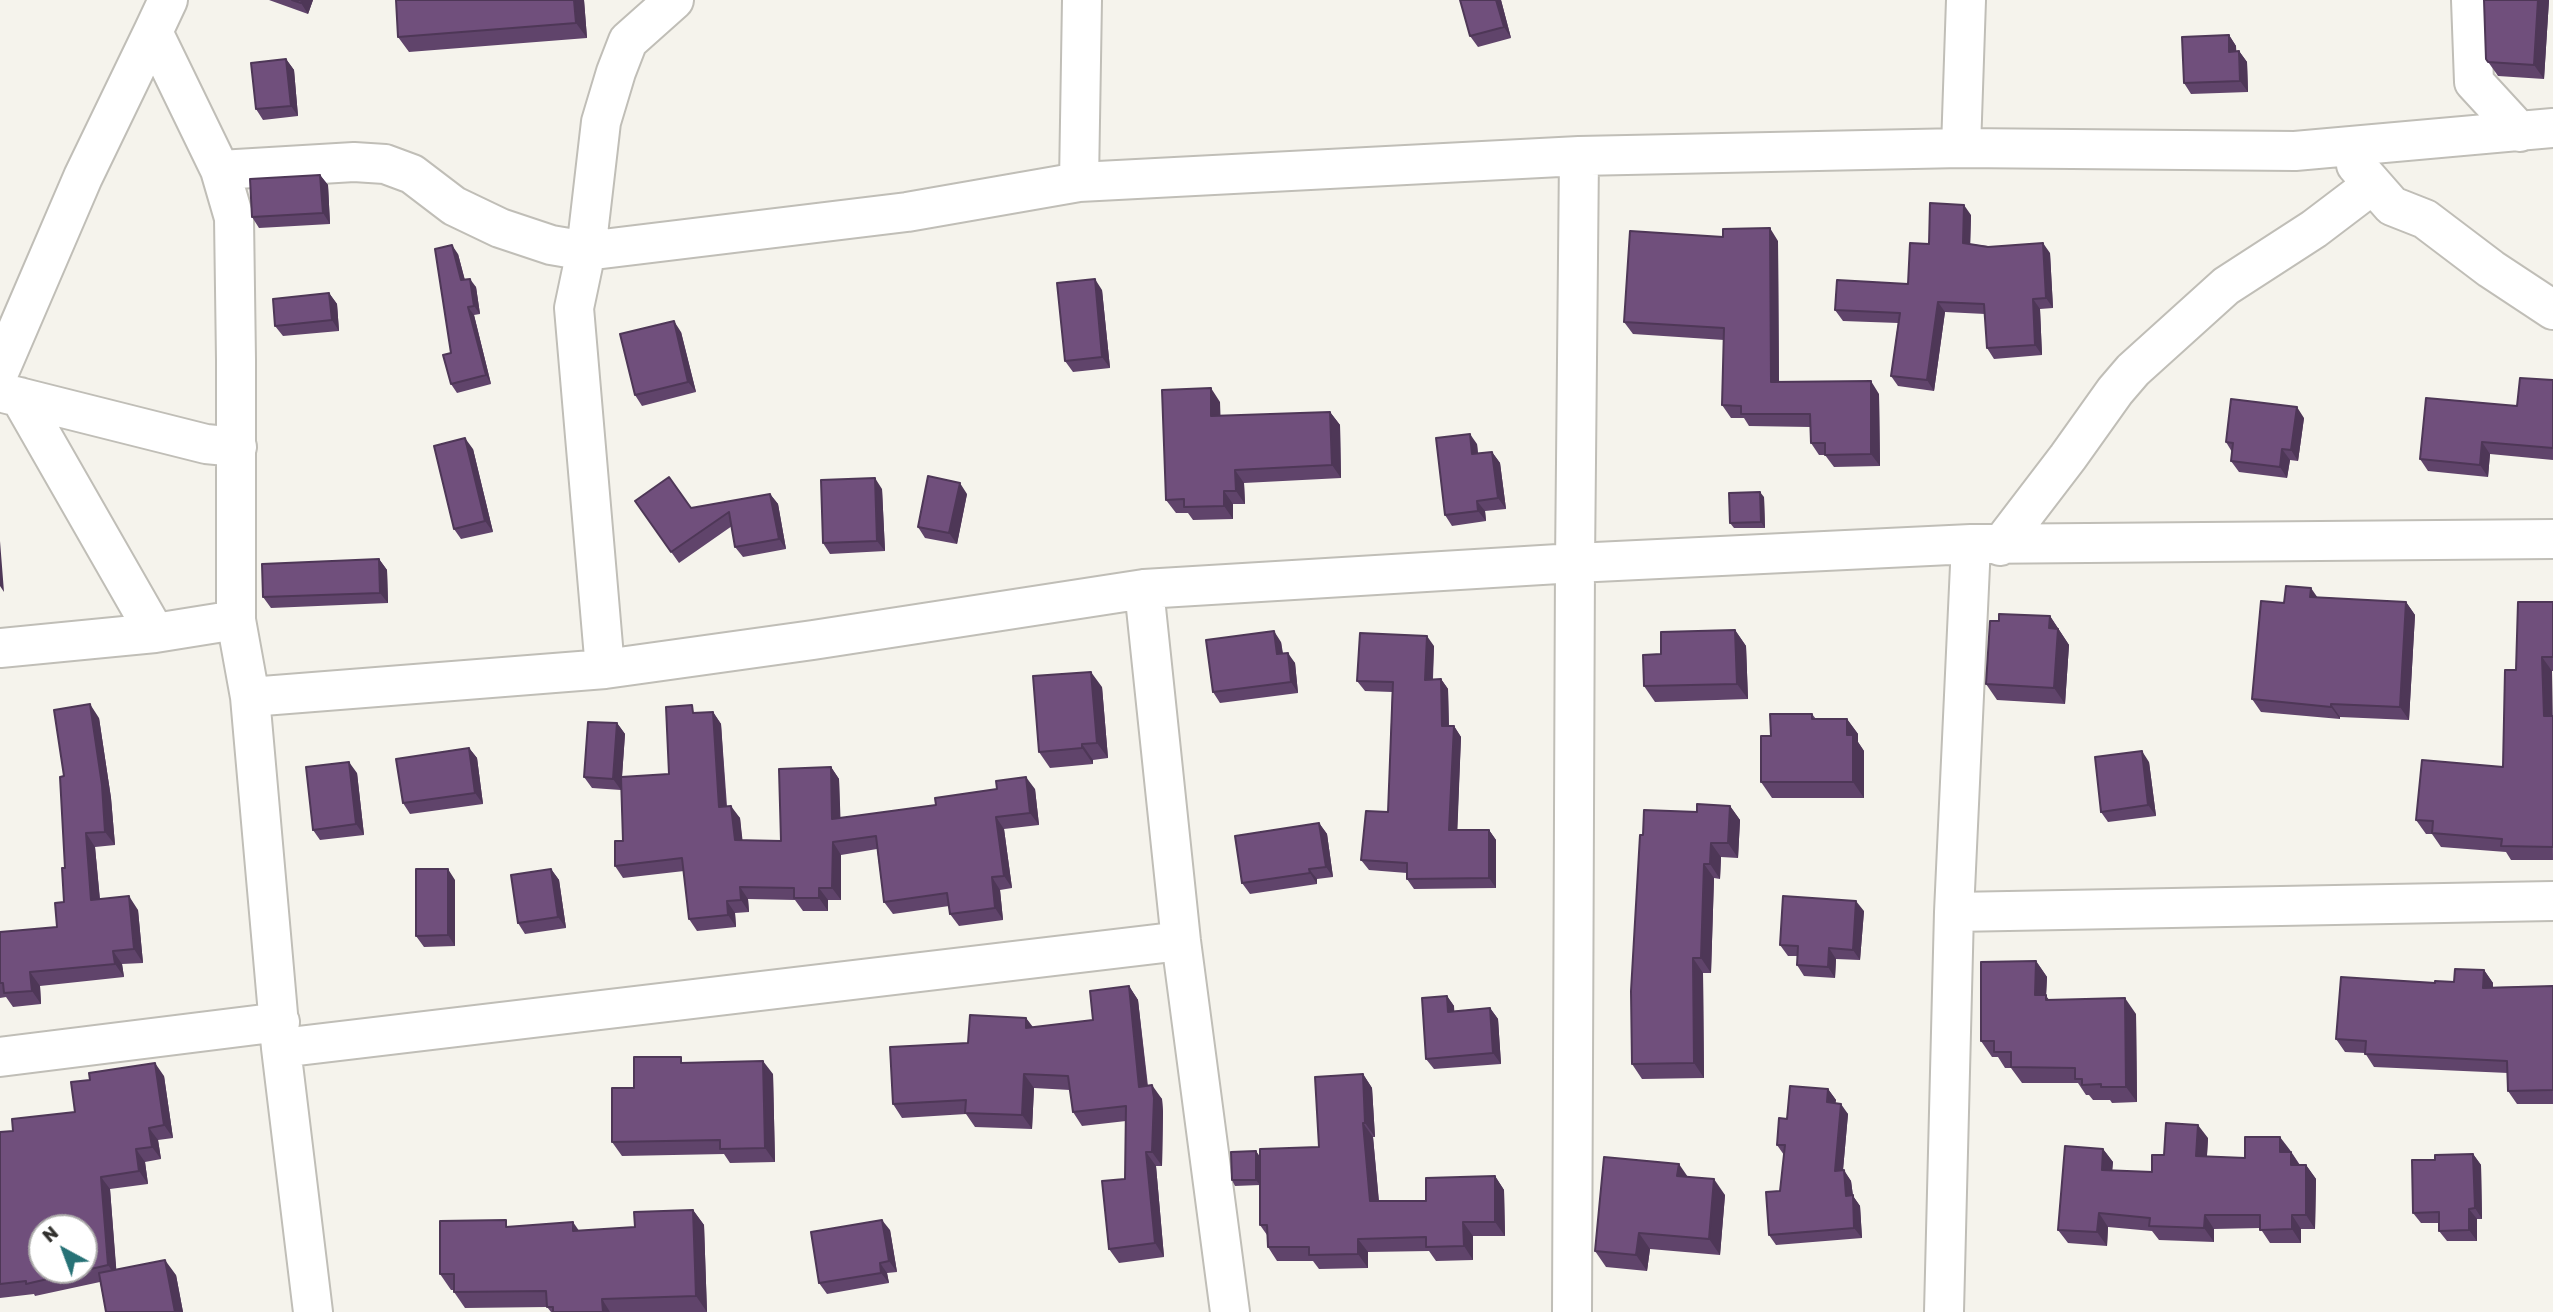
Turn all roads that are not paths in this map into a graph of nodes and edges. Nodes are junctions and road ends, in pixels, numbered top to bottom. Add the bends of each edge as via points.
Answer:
1 (674, 0) edge
2 (1082, 0) edge
3 (1966, 0) edge
4 (2471, 0) edge
5 (159, 12) edge
6 (2536, 130) edge
7 (2342, 147) junction
8 (1961, 148) junction
9 (1579, 156) junction
10 (220, 170) junction
11 (1079, 181) junction
12 (2372, 186) junction
13 (586, 251) junction
14 (2553, 310) edge
15 (4, 379) edge
16 (237, 447) junction
17 (2553, 539) edge
18 (1986, 545) junction
19 (1575, 563) junction
20 (1144, 589) junction
21 (236, 620) junction
22 (155, 633) junction
23 (0, 648) edge
24 (605, 669) junction
25 (250, 697) junction
26 (2553, 901) edge
27 (1954, 912) junction
28 (1181, 941) junction
29 (281, 1035) junction
30 (0, 1057) edge
31 (313, 1312) edge
32 (1230, 1312) edge
33 (1572, 1312) edge
34 (1944, 1312) edge

1 - 13 street via 628,41 616,72 601,122
2 - 11 street
3 - 8 street
4 - 6 street via 2474,82
5 - 10 street
5 - 15 street via 83,177
6 - 7 street
7 - 8 street via 2295,151
7 - 12 street
8 - 9 street
9 - 11 street
9 - 19 street
10 - 13 street via 385,164 412,174 454,206 500,228
10 - 16 street via 234,218
11 - 13 street via 907,212
12 - 14 street via 2392,206 2425,219
12 - 18 street via 2226,286 2133,370 2068,457
13 - 24 street via 574,308
15 - 16 street via 206,444
15 - 22 street
16 - 21 street
17 - 18 street
18 - 19 street
18 - 27 street
19 - 20 street
19 - 33 street
20 - 24 street
20 - 28 street
21 - 22 street
21 - 25 street
22 - 23 street
24 - 25 street
25 - 29 street
26 - 27 street
27 - 34 street
28 - 29 street
28 - 32 street
29 - 30 street
29 - 31 street

